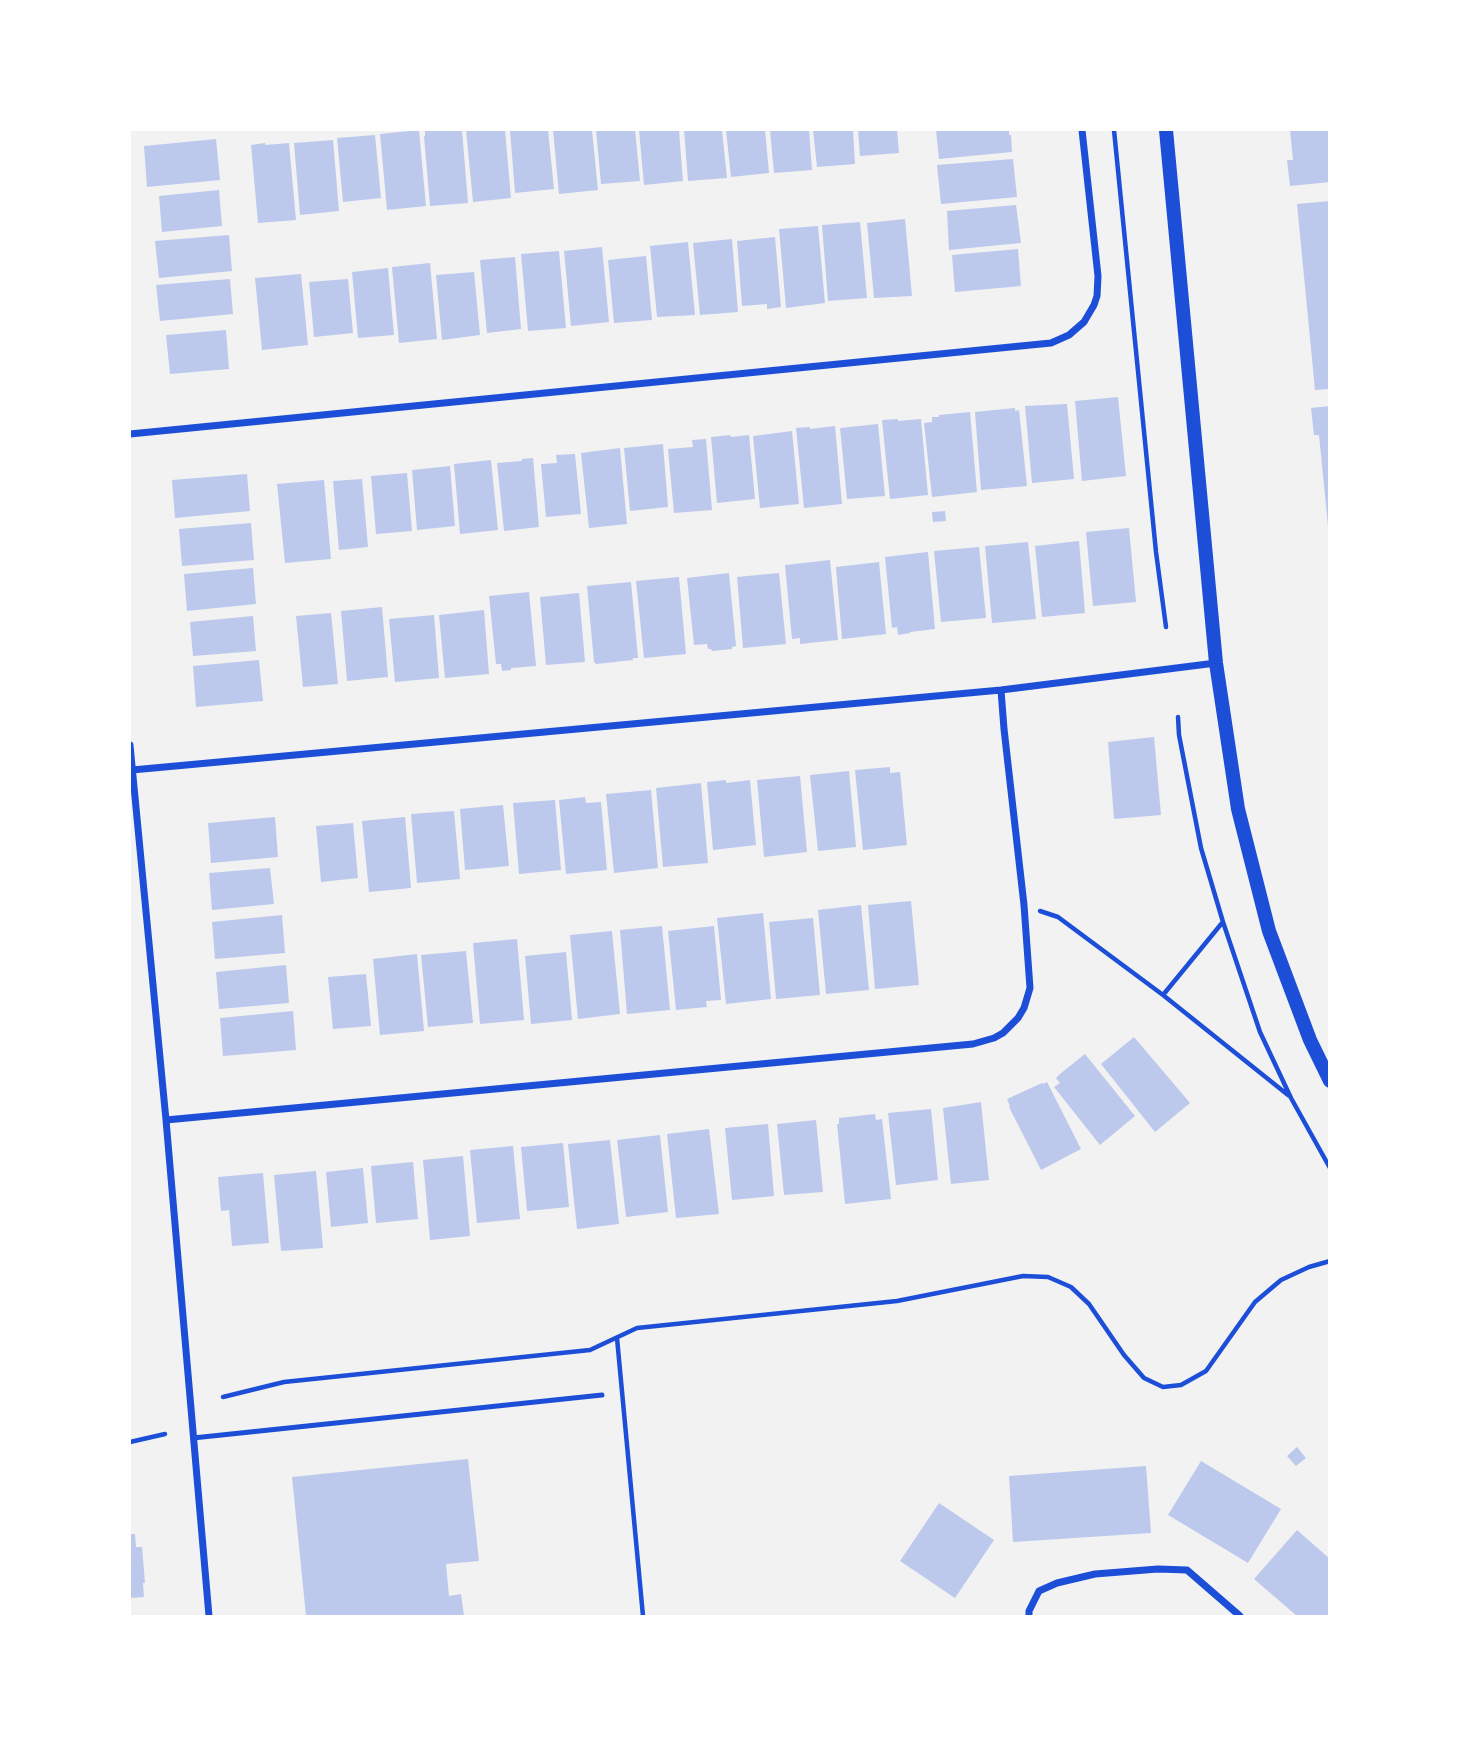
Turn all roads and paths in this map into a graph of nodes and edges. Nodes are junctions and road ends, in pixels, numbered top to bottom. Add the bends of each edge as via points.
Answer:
1 (1082, 130) edge
2 (1114, 130) edge
3 (1166, 130) edge
4 (130, 434) edge
5 (1166, 627) dead end
6 (1216, 663) junction
7 (1001, 690) junction
8 (1178, 718) dead end
9 (130, 746) edge
10 (131, 770) edge
11 (1024, 905) junction
12 (1223, 922) junction
13 (1163, 995) junction
14 (1329, 1081) edge
15 (1291, 1098) junction
16 (166, 1120) junction
17 (1329, 1168) edge
18 (1329, 1261) edge
19 (617, 1338) junction
20 (602, 1395) dead end
21 (223, 1397) dead end
22 (166, 1434) dead end
23 (193, 1438) junction
24 (130, 1442) edge
25 (209, 1616) edge
26 (643, 1616) edge
27 (1029, 1616) edge
28 (1240, 1616) edge

1 - 4 street via 1098,286 1084,322 1051,343
2 - 5 path
3 - 6 main road
6 - 7 street
6 - 14 main road via 1239,812 1269,931
7 - 10 street
7 - 11 street
8 - 12 path via 1201,848
9 - 10 street
10 - 16 street
11 - 13 path via 1058,917
11 - 16 street via 1030,988 1012,1026 984,1042
12 - 13 path
12 - 15 path via 1260,1032
13 - 15 path
15 - 17 path
16 - 23 street
18 - 19 path via 1281,1280 1255,1302 1206,1371 1181,1385 1163,1387 1144,1378 1089,1304 1071,1287 1048,1278 1023,1276 897,1301 637,1328
19 - 21 path via 590,1350 284,1382
19 - 26 path
20 - 23 lane
22 - 24 path
23 - 25 street
27 - 28 street via 1039,1591 1057,1583 1095,1574 1158,1569 1187,1570

